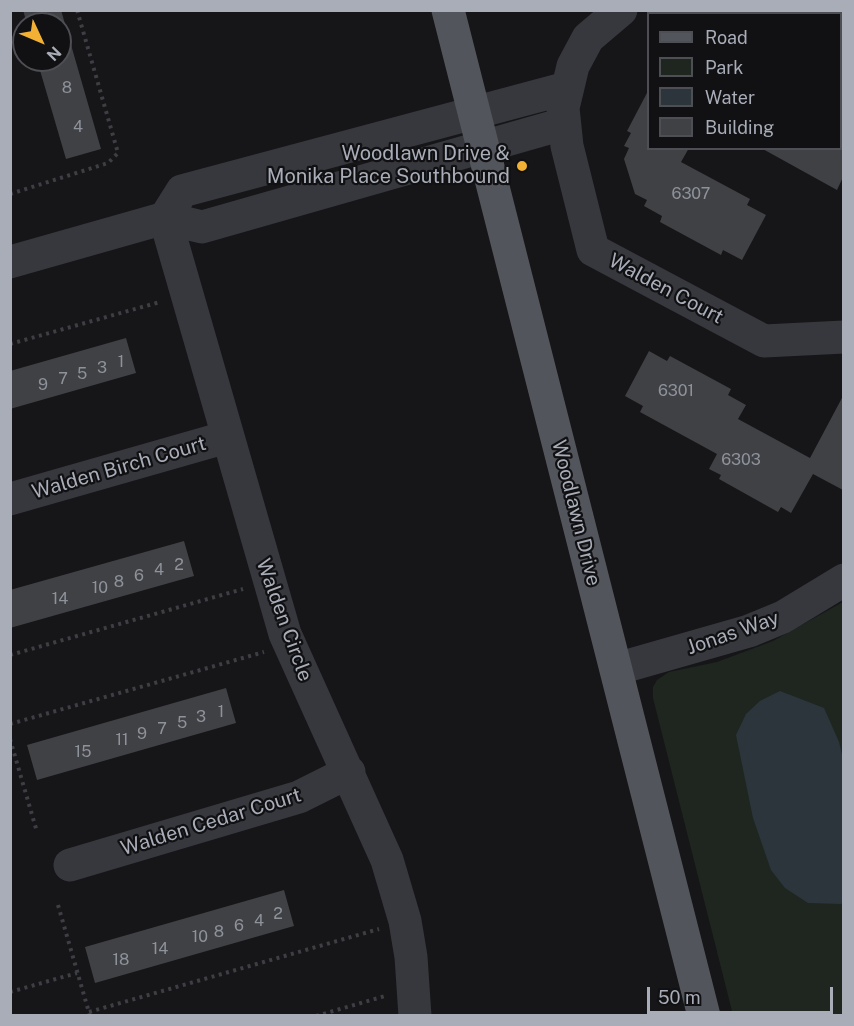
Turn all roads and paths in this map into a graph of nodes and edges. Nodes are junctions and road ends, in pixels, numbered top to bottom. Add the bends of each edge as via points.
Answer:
1 (77, 10) edge
2 (448, 10) edge
3 (621, 10) edge
4 (564, 107) junction
5 (474, 113) junction
6 (483, 147) junction
7 (305, 158) junction
8 (10, 194) edge
9 (315, 195) junction
10 (165, 218) junction
11 (10, 262) edge
12 (162, 301) dead end
13 (843, 337) edge
14 (10, 344) edge
15 (227, 437) junction
16 (10, 499) edge
17 (843, 580) edge
18 (243, 589) dead end
19 (265, 652) dead end
20 (10, 656) edge
21 (616, 669) junction
22 (10, 724) edge
23 (10, 739) edge
24 (349, 772) junction
25 (37, 832) dead end
26 (70, 865) dead end
27 (58, 905) dead end
28 (386, 927) dead end
29 (77, 973) junction
30 (10, 992) edge
31 (387, 995) dead end
32 (89, 1014) edge
33 (316, 1016) edge
34 (415, 1016) edge
35 (704, 1016) edge

1 - 8 path via 118,153 108,164
2 - 5 main road, Woodlawn Drive
3 - 4 street via 588,38 573,66
4 - 5 street
4 - 6 street
4 - 13 street, Walden Court via 593,250 764,341
5 - 6 main road, Woodlawn Drive
5 - 7 street
6 - 9 street
6 - 21 main road, Woodlawn Drive
7 - 9 street
7 - 10 street via 182,191
9 - 10 street via 202,227
10 - 11 street
10 - 15 street, Walden Circle
12 - 14 path
15 - 16 street, Walden Birch Court
15 - 24 street, Walden Circle via 285,634
17 - 21 street, Jonas Way via 783,617 750,631
18 - 20 path
19 - 22 path
21 - 35 main road, Woodlawn Drive
23 - 25 path
24 - 26 street, Walden Cedar Court via 299,796
24 - 34 street, Walden Circle via 374,826 398,895 411,957
27 - 29 path
28 - 32 path
29 - 30 path
29 - 32 path
31 - 33 path

